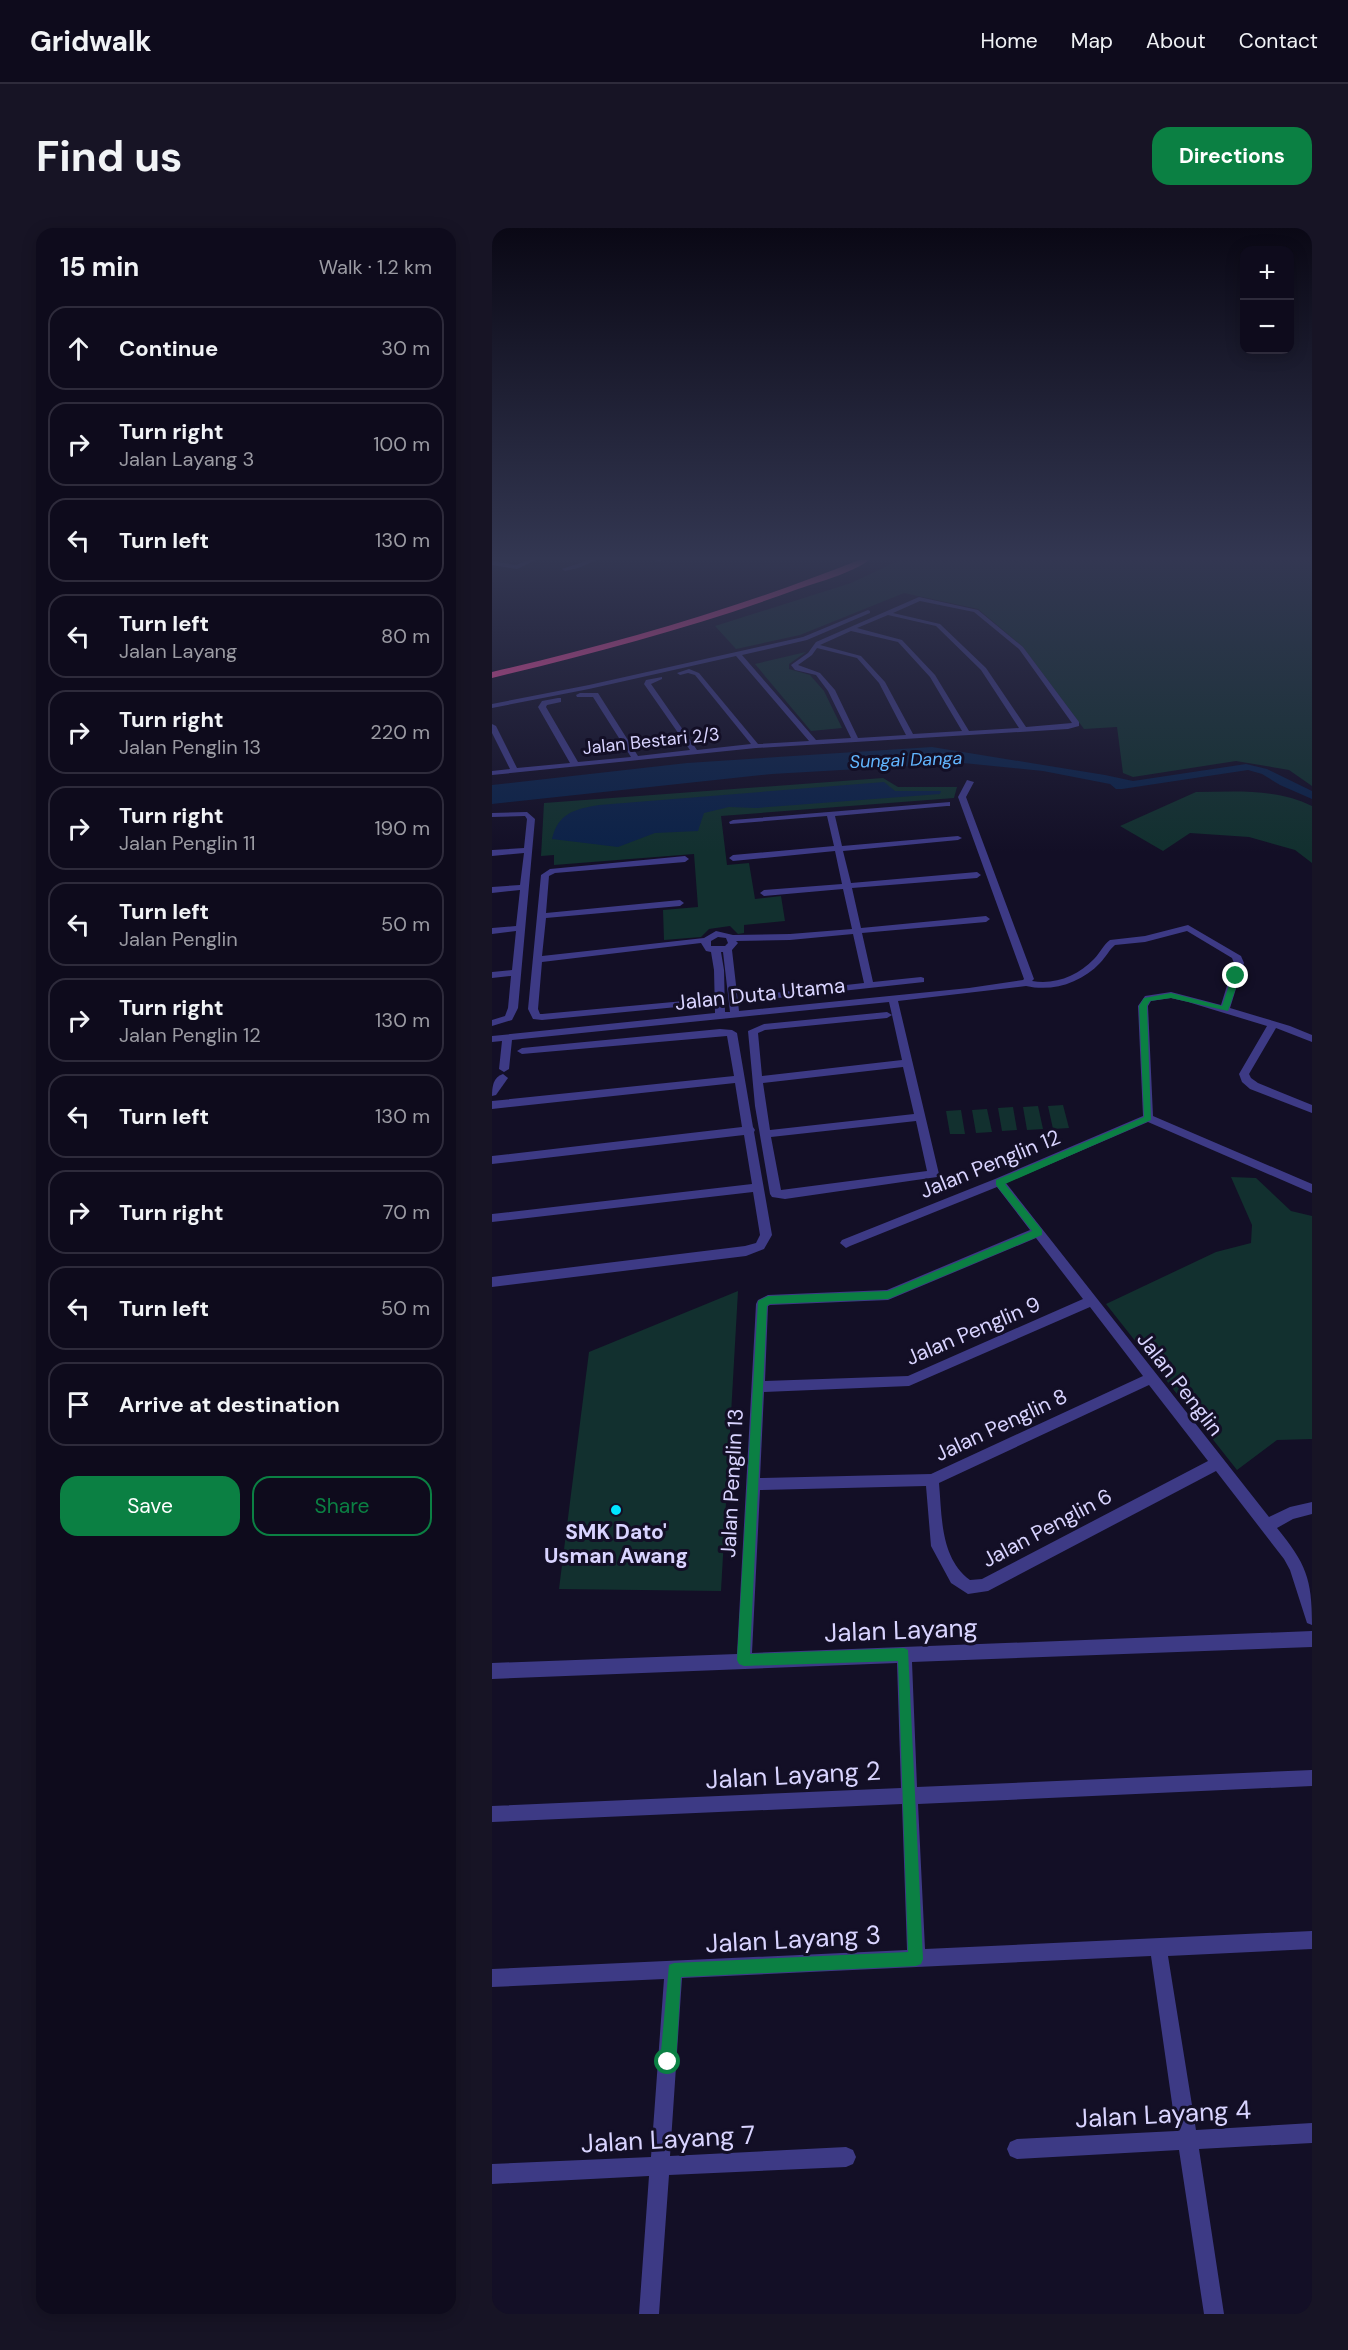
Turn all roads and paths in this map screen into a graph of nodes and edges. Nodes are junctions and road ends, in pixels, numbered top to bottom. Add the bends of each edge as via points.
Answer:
1 (534, 657) edge
2 (570, 657) edge
3 (722, 657) edge
4 (740, 657) edge
5 (803, 657) edge
6 (859, 657) edge
7 (915, 657) edge
8 (972, 657) edge
9 (1028, 657) edge
10 (492, 669) edge
11 (492, 675) edge
12 (492, 706) edge
13 (492, 726) edge
14 (1023, 729) junction
15 (967, 733) junction
16 (910, 736) junction
17 (855, 740) junction
18 (814, 742) junction
19 (756, 746) junction
20 (694, 751) junction
21 (635, 757) junction
22 (575, 764) junction
23 (515, 771) junction
24 (492, 773) edge
25 (970, 782) dead end
26 (947, 804) dead end
27 (831, 814) junction
28 (492, 815) edge
29 (733, 822) dead end
30 (957, 838) dead end
31 (839, 849) junction
32 (528, 850) junction
33 (492, 853) edge
34 (733, 858) dead end
35 (685, 859) dead end
36 (977, 875) dead end
37 (847, 886) junction
38 (524, 887) junction
39 (492, 890) edge
40 (764, 893) dead end
41 (680, 903) dead end
42 (540, 916) junction
43 (986, 919) dead end
44 (520, 928) junction
45 (492, 930) edge
46 (857, 930) junction
47 (706, 943) junction
48 (727, 945) junction
49 (536, 960) junction
50 (516, 972) junction
51 (492, 975) edge
52 (921, 981) dead end
53 (1028, 981) junction
54 (869, 985) junction
55 (759, 997) dead end
56 (892, 999) junction
57 (695, 1003) dead end
58 (1225, 1009) junction
59 (735, 1014) junction
60 (887, 1015) dead end
61 (720, 1016) junction
62 (492, 1023) edge
63 (1272, 1024) junction
64 (507, 1038) junction
65 (492, 1039) edge
66 (1312, 1039) edge
67 (522, 1051) dead end
68 (908, 1063) junction
69 (741, 1079) junction
70 (757, 1080) junction
71 (492, 1090) edge
72 (492, 1105) edge
73 (1312, 1109) edge
74 (921, 1117) junction
75 (1148, 1118) junction
76 (750, 1130) junction
77 (766, 1134) junction
78 (492, 1160) edge
79 (999, 1182) junction
80 (759, 1187) junction
81 (1312, 1189) edge
82 (492, 1218) edge
83 (1038, 1232) junction
84 (846, 1243) dead end
85 (492, 1282) edge
86 (1092, 1301) junction
87 (1151, 1378) junction
88 (758, 1387) junction
89 (1217, 1463) junction
90 (932, 1480) junction
91 (753, 1484) junction
92 (1312, 1508) edge
93 (1267, 1526) junction
94 (1312, 1618) edge
95 (1312, 1639) edge
96 (904, 1654) junction
97 (744, 1660) junction
98 (492, 1671) edge
99 (1312, 1778) edge
100 (909, 1796) junction
101 (492, 1814) edge
102 (1312, 1940) edge
103 (1158, 1947) junction
104 (916, 1959) junction
105 (674, 1970) junction
106 (492, 1978) edge
107 (1312, 2133) edge
108 (1187, 2140) junction
109 (1017, 2149) dead end
110 (846, 2157) dead end
111 (660, 2166) junction
112 (492, 2174) edge
113 (649, 2314) edge
114 (1214, 2314) edge

1 - 10 highway
2 - 11 highway
3 - 12 street
4 - 18 street
5 - 17 street via 794,667 818,674 831,690
6 - 16 street via 882,682
7 - 15 street via 933,676
8 - 14 street via 984,669
9 - 14 street, Jalan Bestari 2/3 via 1076,724
13 - 23 street
14 - 15 street, Jalan Bestari 2/3
15 - 16 street, Jalan Bestari 2/3
16 - 17 street, Jalan Bestari 2/3
17 - 18 street, Jalan Bestari 2/3
18 - 19 street, Jalan Bestari 2/3
19 - 20 street, Jalan Bestari 2/3
19 - 20 street via 697,674 686,672 647,682
20 - 21 street, Jalan Bestari 2/3
21 - 22 street, Jalan Bestari 2/3
21 - 22 street via 596,696 585,694 542,705
22 - 23 street, Jalan Bestari 2/3
23 - 24 street, Jalan Bestari 2/3
25 - 53 street via 962,797
26 - 27 street
27 - 29 street
27 - 31 street
28 - 32 street via 527,814 531,819
30 - 31 street
31 - 34 street
31 - 37 street
32 - 33 street
32 - 38 street
35 - 42 street via 548,873 543,879
36 - 37 street
37 - 40 street
37 - 46 street
38 - 39 street
38 - 44 street
41 - 42 street
42 - 49 street
43 - 46 street
44 - 45 street
44 - 50 street
46 - 48 street
46 - 54 street
47 - 48 street
47 - 48 street via 716,934 725,934
47 - 49 street
48 - 59 street
48 - 61 street via 719,970
49 - 57 street via 536,1017
50 - 51 street
50 - 62 street via 509,1018
52 - 54 street
53 - 56 street, Jalan Duta Utama
53 - 58 street, Jalan Duta Utama via 1045,987 1089,969 1113,942 1190,928 1236,956 1238,969
54 - 55 street
56 - 59 street, Jalan Duta Utama
56 - 68 street
58 - 63 street
58 - 75 street via 1171,995 1148,998 1143,1006
59 - 61 street, Jalan Duta Utama
60 - 70 street via 755,1029 752,1034
61 - 64 street, Jalan Duta Utama
63 - 66 street
63 - 73 street via 1244,1074 1246,1080
64 - 65 street, Jalan Duta Utama
64 - 71 street via 503,1074
67 - 69 street via 725,1031 734,1036
68 - 70 street
68 - 74 street
69 - 72 street
69 - 76 street
70 - 77 street
74 - 77 street
74 - 77 street via 934,1171 931,1176 785,1195 775,1192
75 - 79 street, Jalan Penglin 12
75 - 81 street
76 - 78 street
76 - 80 street
79 - 83 street, Jalan Penglin
79 - 84 street, Jalan Penglin 12
80 - 82 street
80 - 85 street via 766,1235 754,1250
83 - 86 street, Jalan Penglin
83 - 88 street, Jalan Penglin 13 via 888,1295 764,1301
86 - 87 street, Jalan Penglin
86 - 88 street, Jalan Penglin 9 via 909,1381
87 - 89 street, Jalan Penglin
87 - 90 street, Jalan Penglin 8
88 - 91 street, Jalan Penglin 13
89 - 90 street, Jalan Penglin 6 via 975,1587 956,1578 937,1542
89 - 93 street, Jalan Penglin
90 - 91 street, Jalan Penglin 8
91 - 97 street, Jalan Penglin 13
92 - 93 street via 1290,1513
93 - 94 street, Jalan Penglin via 1298,1568
95 - 96 street, Jalan Layang
96 - 97 street, Jalan Layang
96 - 100 street
97 - 98 street, Jalan Layang
99 - 100 street, Jalan Layang 2
100 - 101 street, Jalan Layang 2
100 - 104 street
102 - 103 street, Jalan Layang 3
103 - 104 street, Jalan Layang 3
103 - 108 street
104 - 105 street, Jalan Layang 3
105 - 106 street, Jalan Layang 3
105 - 111 street
107 - 108 street, Jalan Layang 4
108 - 109 street, Jalan Layang 4
108 - 114 street
110 - 111 street, Jalan Layang 7
111 - 112 street, Jalan Layang 7
111 - 113 street

